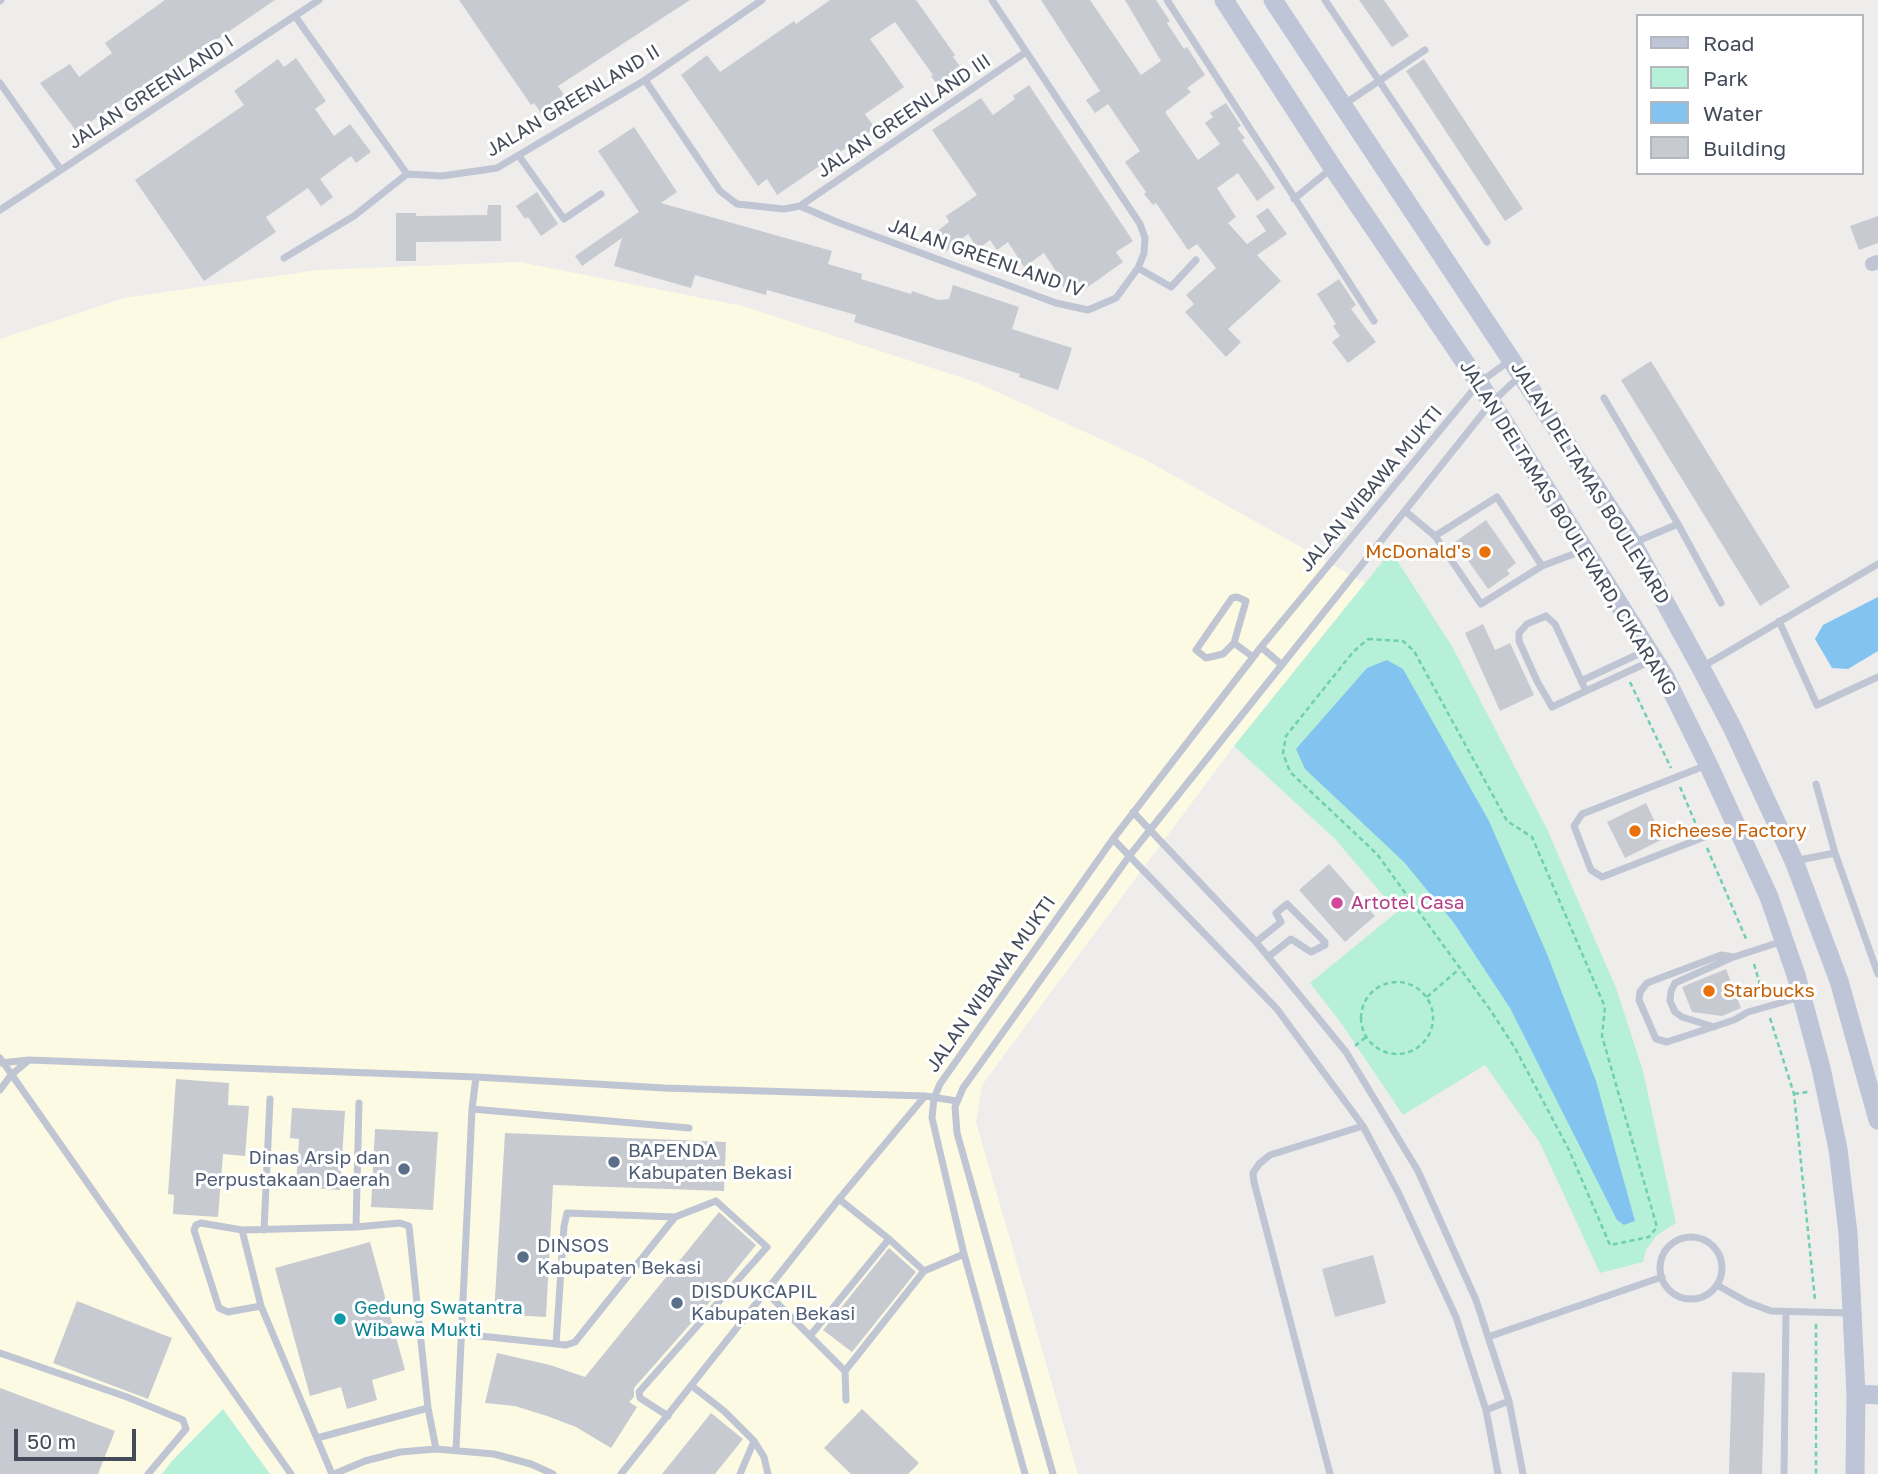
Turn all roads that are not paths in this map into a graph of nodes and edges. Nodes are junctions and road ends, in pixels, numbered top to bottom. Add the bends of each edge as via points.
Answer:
1 (319, 0) edge
2 (762, 0) edge
3 (992, 0) edge
4 (1167, 0) edge
5 (1224, 0) edge
6 (1273, 0) edge
7 (1325, 0) edge
8 (295, 16) junction
9 (1425, 50) dead end
10 (1026, 52) junction
11 (645, 80) junction
12 (1381, 81) junction
13 (0, 83) edge
14 (1342, 106) junction
15 (519, 156) junction
16 (1333, 168) junction
17 (61, 170) junction
18 (407, 174) junction
19 (601, 194) dead end
20 (1294, 199) junction
21 (800, 206) junction
22 (0, 210) edge
23 (1486, 242) dead end
24 (284, 258) dead end
25 (1196, 260) dead end
26 (1138, 268) junction
27 (1374, 321) dead end
28 (1517, 367) junction
29 (1479, 383) junction
30 (1604, 398) dead end
31 (1492, 402) junction
32 (1405, 511) junction
33 (1678, 524) junction
34 (1434, 536) junction
35 (1633, 544) junction
36 (1585, 550) junction
37 (1878, 564) edge
38 (1542, 566) junction
39 (1721, 603) dead end
40 (1779, 621) junction
41 (1234, 643) junction
42 (1261, 647) junction
43 (1651, 654) junction
44 (1253, 657) junction
45 (1282, 665) junction
46 (1701, 668) junction
47 (1878, 677) edge
48 (1581, 681) junction
49 (1586, 691) junction
50 (1709, 764) junction
51 (1816, 784) dead end
52 (1133, 813) junction
53 (1736, 825) junction
54 (1150, 830) junction
55 (1113, 839) junction
56 (1835, 853) junction
57 (1130, 855) junction
58 (1794, 861) junction
59 (1784, 941) junction
60 (1255, 942) junction
61 (1268, 957) junction
62 (1734, 957) junction
63 (1878, 974) edge
64 (1802, 996) junction
65 (1714, 1027) junction
66 (1, 1060) edge
67 (29, 1060) junction
68 (11, 1075) junction
69 (476, 1077) junction
70 (0, 1090) edge
71 (930, 1097) junction
72 (270, 1099) dead end
73 (957, 1101) junction
74 (359, 1103) dead end
75 (472, 1109) junction
76 (1878, 1120) edge
77 (1363, 1126) junction
78 (689, 1128) dead end
79 (839, 1199) junction
80 (675, 1217) junction
81 (356, 1227) junction
82 (242, 1230) junction
83 (264, 1230) junction
84 (889, 1239) junction
85 (964, 1254) junction
86 (924, 1271) junction
87 (1662, 1277) junction
88 (1717, 1285) junction
89 (766, 1292) junction
90 (261, 1306) junction
91 (1786, 1312) junction
92 (1852, 1313) junction
93 (461, 1334) junction
94 (810, 1336) junction
95 (1488, 1337) junction
96 (556, 1344) junction
97 (0, 1353) edge
98 (845, 1371) junction
99 (692, 1386) junction
100 (1856, 1394) junction
101 (1878, 1395) edge
102 (846, 1400) dead end
103 (1509, 1401) junction
104 (428, 1408) junction
105 (1486, 1410) junction
106 (668, 1416) junction
107 (317, 1438) junction
108 (754, 1441) junction
109 (436, 1449) junction
110 (456, 1449) junction
111 (1025, 1472) edge
112 (148, 1474) edge
113 (291, 1474) edge
114 (333, 1474) edge
115 (553, 1474) edge
116 (621, 1474) edge
117 (740, 1474) edge
118 (768, 1474) edge
119 (1013, 1474) edge
120 (1053, 1474) edge
121 (1330, 1474) edge
122 (1499, 1474) edge
123 (1523, 1474) edge
124 (1784, 1474) edge
125 (1855, 1474) edge

1 - 8 lane, JALAN GREENLAND I
2 - 11 lane, JALAN GREENLAND II
3 - 10 lane, JALAN GREENLAND IV
4 - 20 lane
5 - 16 street, JALAN DELTAMAS BOULEVARD, CIKARANG
6 - 14 street, JALAN DELTAMAS BOULEVARD
7 - 12 lane
8 - 17 lane, JALAN GREENLAND I
8 - 18 lane
9 - 12 lane
10 - 21 lane, JALAN GREENLAND III
10 - 26 lane, JALAN GREENLAND IV via 1140,224 1145,238
11 - 15 lane, JALAN GREENLAND II
11 - 21 lane, JALAN GREENLAND IV via 720,191 740,205
12 - 14 lane
12 - 23 lane
13 - 17 lane
14 - 28 street, JALAN DELTAMAS BOULEVARD
15 - 18 lane, JALAN GREENLAND II via 497,168 468,174
15 - 19 lane via 564,219
16 - 20 lane
16 - 29 street, JALAN DELTAMAS BOULEVARD, CIKARANG
17 - 22 lane, JALAN GREENLAND I
18 - 24 lane via 354,216
20 - 27 lane
21 - 26 lane, JALAN GREENLAND IV via 1084,310 1116,298
25 - 26 lane via 1171,287
28 - 29 lane, JALAN WIBAWA MUKTI
28 - 31 lane, JALAN WIBAWA MUKTI
28 - 35 street, JALAN DELTAMAS BOULEVARD
29 - 31 street, JALAN DELTAMAS BOULEVARD, CIKARANG
29 - 42 lane, JALAN WIBAWA MUKTI
30 - 33 lane
31 - 32 lane, JALAN WIBAWA MUKTI
31 - 36 street, JALAN DELTAMAS BOULEVARD, CIKARANG
32 - 34 lane
32 - 45 lane, JALAN WIBAWA MUKTI
33 - 35 lane
33 - 39 lane
34 - 38 lane via 1482,604
34 - 38 lane via 1497,498
35 - 46 street, JALAN DELTAMAS BOULEVARD
36 - 38 lane
36 - 43 street, JALAN DELTAMAS BOULEVARD, CIKARANG
37 - 40 lane
40 - 46 lane
40 - 47 lane via 1817,705
41 - 41 lane via 1223,654 1206,658 1196,650 1237,597 1246,601
41 - 44 lane
42 - 44 lane, JALAN WIBAWA MUKTI
42 - 45 lane
43 - 48 lane
43 - 49 lane via 1626,673
43 - 50 street, JALAN DELTAMAS BOULEVARD, CIKARANG
44 - 52 lane, JALAN WIBAWA MUKTI
45 - 54 lane, JALAN WIBAWA MUKTI
46 - 58 street, JALAN DELTAMAS BOULEVARD
48 - 49 lane
48 - 49 lane via 1555,624 1546,616 1527,624 1519,641 1550,705
50 - 53 street, JALAN DELTAMAS BOULEVARD, CIKARANG
50 - 53 lane via 1582,814 1574,826 1591,870 1602,877
51 - 56 lane
52 - 54 lane
52 - 55 lane, JALAN WIBAWA MUKTI
53 - 59 street, JALAN DELTAMAS BOULEVARD, CIKARANG
54 - 57 lane, JALAN WIBAWA MUKTI
54 - 60 lane
55 - 57 lane
55 - 71 lane, JALAN WIBAWA MUKTI
56 - 58 lane
56 - 63 lane
57 - 73 lane, JALAN WIBAWA MUKTI
57 - 77 lane via 1277,1009
58 - 76 street, JALAN DELTAMAS BOULEVARD via 1839,981
59 - 62 lane
59 - 64 street, JALAN DELTAMAS BOULEVARD, CIKARANG
60 - 61 lane
60 - 61 lane via 1281,922 1276,913 1287,904 1325,942 1311,952 1291,939
61 - 95 lane via 1346,1052 1418,1171
62 - 65 lane via 1675,983 1671,991 1675,1012
62 - 65 lane via 1721,956 1659,978 1640,992 1656,1040 1667,1042
64 - 65 lane
64 - 92 street, JALAN DELTAMAS BOULEVARD, CIKARANG via 1838,1149
66 - 67 lane
66 - 68 lane
67 - 68 lane
67 - 69 lane
68 - 70 lane
68 - 113 lane
69 - 71 lane
69 - 75 lane
71 - 73 lane
71 - 79 lane
71 - 85 lane, JALAN WIBAWA MUKTI
72 - 83 lane
73 - 120 lane via 957,1133
74 - 81 lane
75 - 78 lane
75 - 93 lane
77 - 105 lane via 1456,1317
77 - 121 lane via 1270,1156 1254,1173
79 - 84 lane
79 - 89 lane
80 - 96 lane via 584,1334 575,1342
80 - 96 lane via 567,1213
80 - 106 lane via 714,1200 767,1247 639,1392 640,1398
81 - 83 lane
81 - 104 lane via 401,1223 410,1228
82 - 83 lane
82 - 90 lane
82 - 90 lane via 201,1223 194,1230 219,1308 228,1312
84 - 86 lane
84 - 94 lane
85 - 86 lane
85 - 111 lane, JALAN WIBAWA MUKTI
86 - 98 lane
87 - 88 lane via 1671,1291 1687,1298 1704,1296
87 - 88 lane via 1661,1259 1671,1245 1696,1237 1712,1245 1721,1259
87 - 95 lane
88 - 91 lane via 1747,1302
89 - 94 lane
89 - 99 lane
90 - 107 lane
91 - 92 lane
91 - 124 lane
92 - 100 street, JALAN DELTAMAS BOULEVARD, CIKARANG
93 - 96 lane
93 - 110 lane
94 - 98 lane
95 - 103 lane
97 - 112 lane via 183,1420 186,1429
98 - 102 lane
99 - 106 lane
99 - 108 lane
100 - 101 street
100 - 125 street, JALAN DELTAMAS BOULEVARD, CIKARANG
103 - 105 lane
103 - 123 lane
104 - 107 lane
104 - 109 lane
105 - 122 lane
106 - 116 lane
107 - 114 lane
108 - 117 lane
108 - 118 lane
109 - 110 lane
109 - 114 lane via 400,1452
110 - 115 lane via 494,1454
111 - 119 lane

